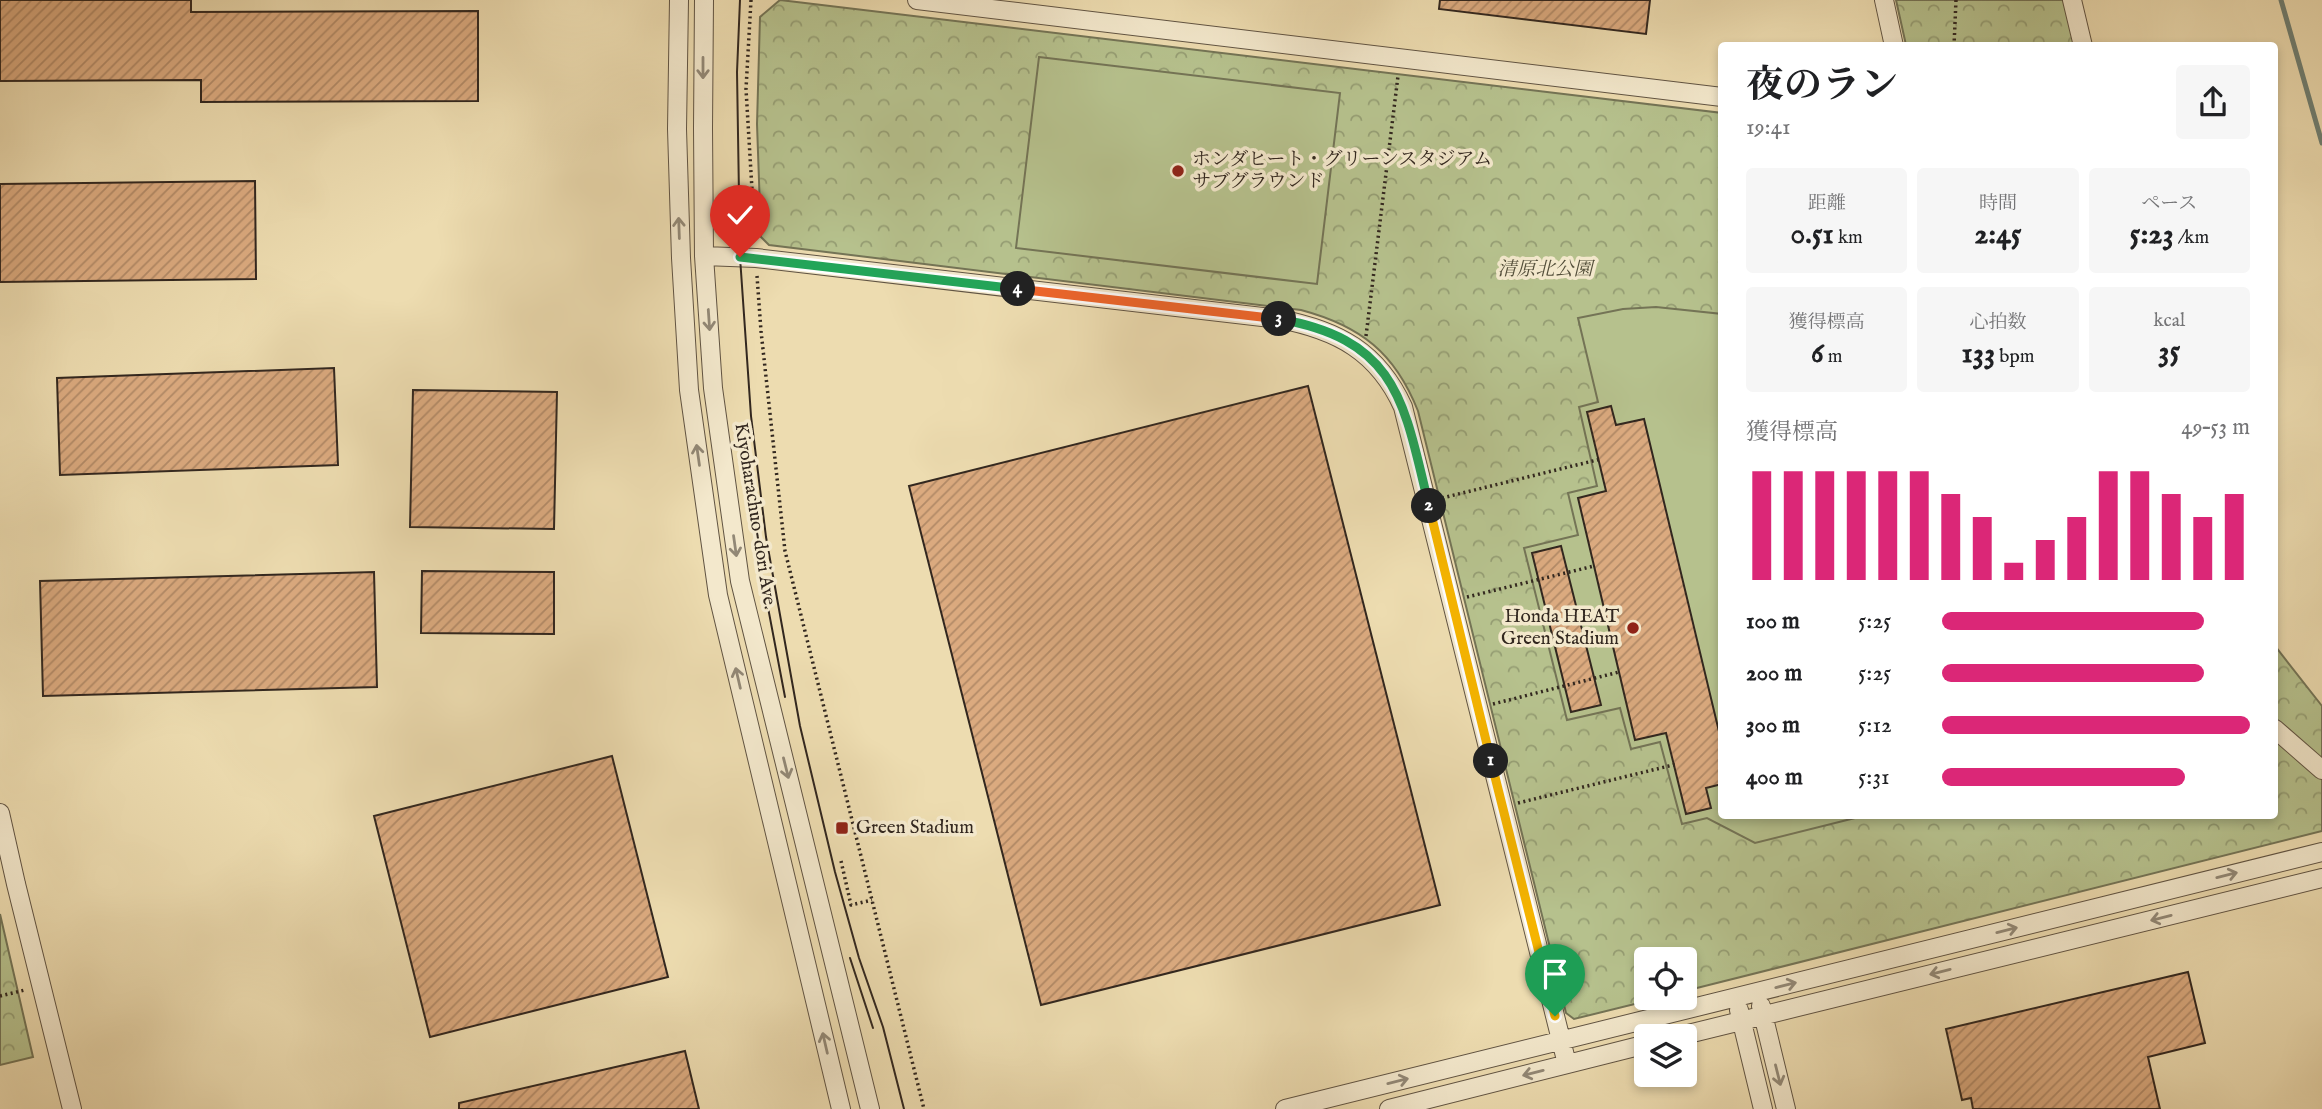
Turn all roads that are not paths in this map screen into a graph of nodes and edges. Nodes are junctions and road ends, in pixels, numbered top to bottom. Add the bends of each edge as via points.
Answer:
1 (680, 0) edge
2 (704, 0) edge
3 (917, 0) edge
4 (1884, 0) edge
5 (2072, 0) edge
6 (1893, 42) edge
7 (2082, 42) edge
8 (1718, 97) edge
9 (704, 256) junction
10 (2278, 732) edge
11 (2322, 770) edge
12 (0, 813) edge
13 (2322, 852) edge
14 (2322, 878) edge
15 (1757, 993) junction
16 (1736, 998) junction
17 (1763, 1015) junction
18 (1741, 1020) junction
19 (1697, 1032) edge
20 (1561, 1040) junction
21 (1634, 1047) edge
22 (1567, 1064) junction
23 (72, 1109) edge
24 (841, 1109) edge
25 (870, 1109) edge
26 (1285, 1109) edge
27 (1389, 1109) edge
28 (1763, 1109) edge
29 (1786, 1109) edge

24 -> 1 street via 718,595 689,390 677,130
2 -> 9 street, Kiyoharachuo-dori Ave.
3 - 8 street
4 - 6 street
5 - 7 street
9 - 20 street via 756,258 1279,319 1328,331 1369,358 1404,407
9 -> 25 street, Kiyoharachuo-dori Ave. via 713,388 740,581
10 - 11 street
12 - 23 street
15 -> 13 street
14 -> 17 street
15 - 16 street
15 - 17 street
16 - 18 street
16 - 20 street
17 - 18 street
17 -> 29 street
18 - 19 street
18 - 28 street
20 - 22 street
26 -> 20 street
21 - 22 street
22 -> 27 street

